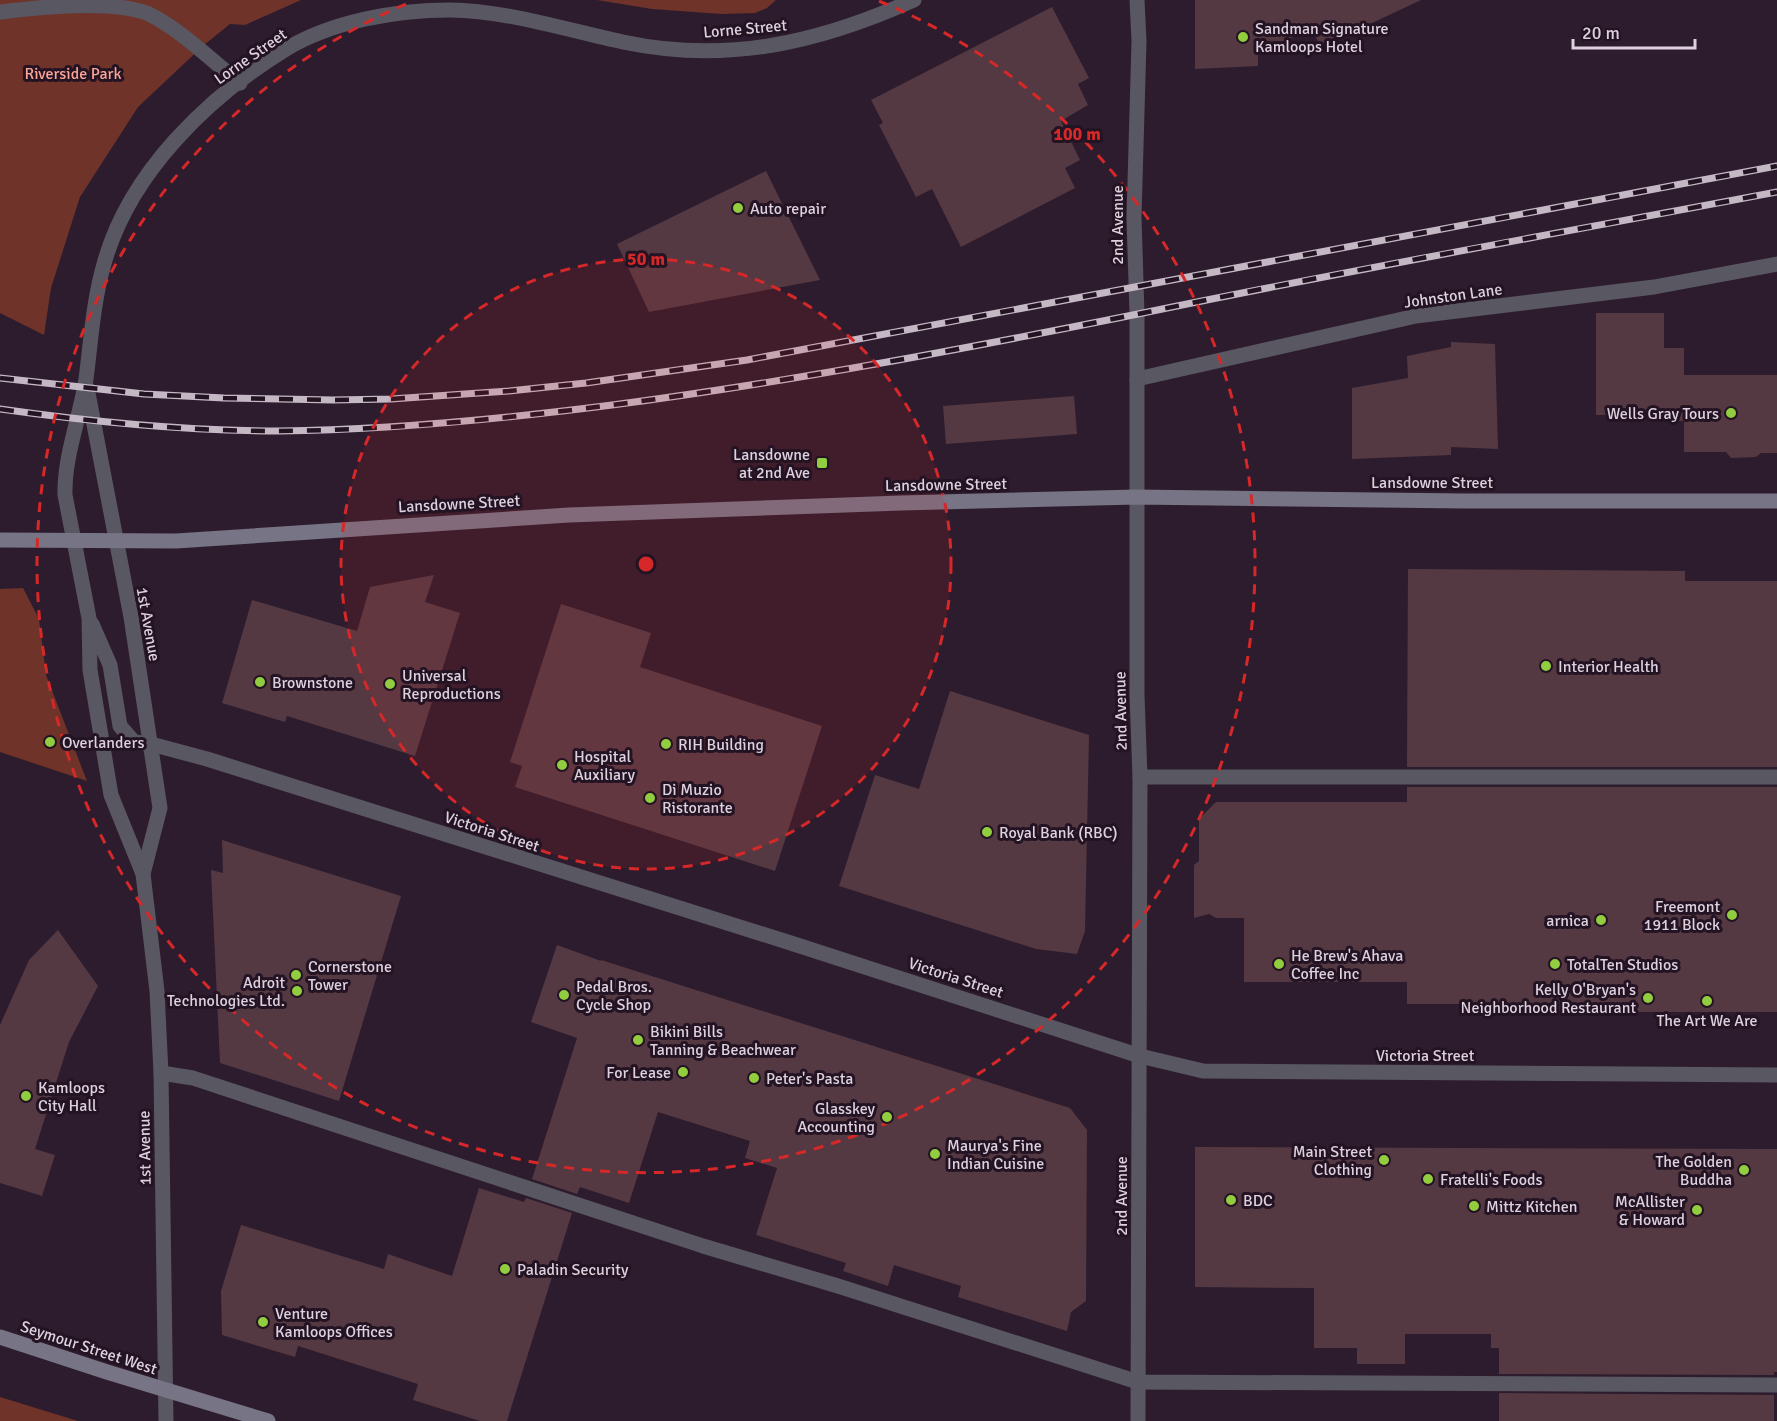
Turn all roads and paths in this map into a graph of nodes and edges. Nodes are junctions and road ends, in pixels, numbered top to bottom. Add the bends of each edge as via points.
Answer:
1 (914, 0) edge
2 (1137, 0) edge
3 (0, 12) edge
4 (240, 82) junction
5 (1777, 264) edge
6 (86, 380) junction
7 (1137, 380) junction
8 (1136, 497) junction
9 (1777, 501) edge
10 (0, 540) edge
11 (74, 540) junction
12 (116, 541) junction
13 (89, 618) junction
14 (151, 744) junction
15 (1140, 777) junction
16 (1777, 777) edge
17 (143, 874) junction
18 (1140, 1056) junction
19 (161, 1073) junction
20 (1777, 1075) edge
21 (0, 1337) edge
22 (1138, 1382) junction
23 (1777, 1385) edge
24 (167, 1391) junction
25 (166, 1421) edge
26 (268, 1421) edge
27 (1138, 1421) edge

1 - 4 street, Lorne Street via 808,39 723,51 649,47 469,11 413,11 365,19 317,35 287,49
2 - 7 street, 2nd Avenue
3 - 4 street via 88,4 131,8 166,24
4 - 6 street, Lorne Street via 170,146 129,204 104,262
5 - 7 street, Johnston Lane via 1654,287 1416,316
6 - 11 street, Lorne Street via 65,478
6 - 12 street, 1st Avenue
7 - 8 street, 2nd Avenue
8 - 9 main road, Lansdowne Street
8 - 12 main road, Lansdowne Street via 569,515 176,541
8 - 15 street, 2nd Avenue
10 - 11 main road, Lansdowne Street
11 - 12 main road, Lansdowne Street
11 - 13 street, 1st Avenue
12 - 14 street, 1st Avenue
13 - 14 street, Victoria Street via 110,665 120,726 134,742
13 - 17 street, 1st Avenue via 90,669 111,795
14 - 17 street, 1st Avenue via 160,808
14 - 18 street, Victoria Street
15 - 16 street
15 - 18 street, 2nd Avenue
17 - 19 street, 1st Avenue via 157,991
18 - 20 street, Victoria Street via 1203,1071
18 - 22 street, 2nd Avenue
19 - 22 street via 193,1078 703,1246
19 - 24 street, 1st Avenue
21 - 24 main road, Seymour Street West
22 - 23 street
22 - 27 street, 2nd Avenue
24 - 25 street, 1st Avenue
24 - 26 main road, Seymour Street West

